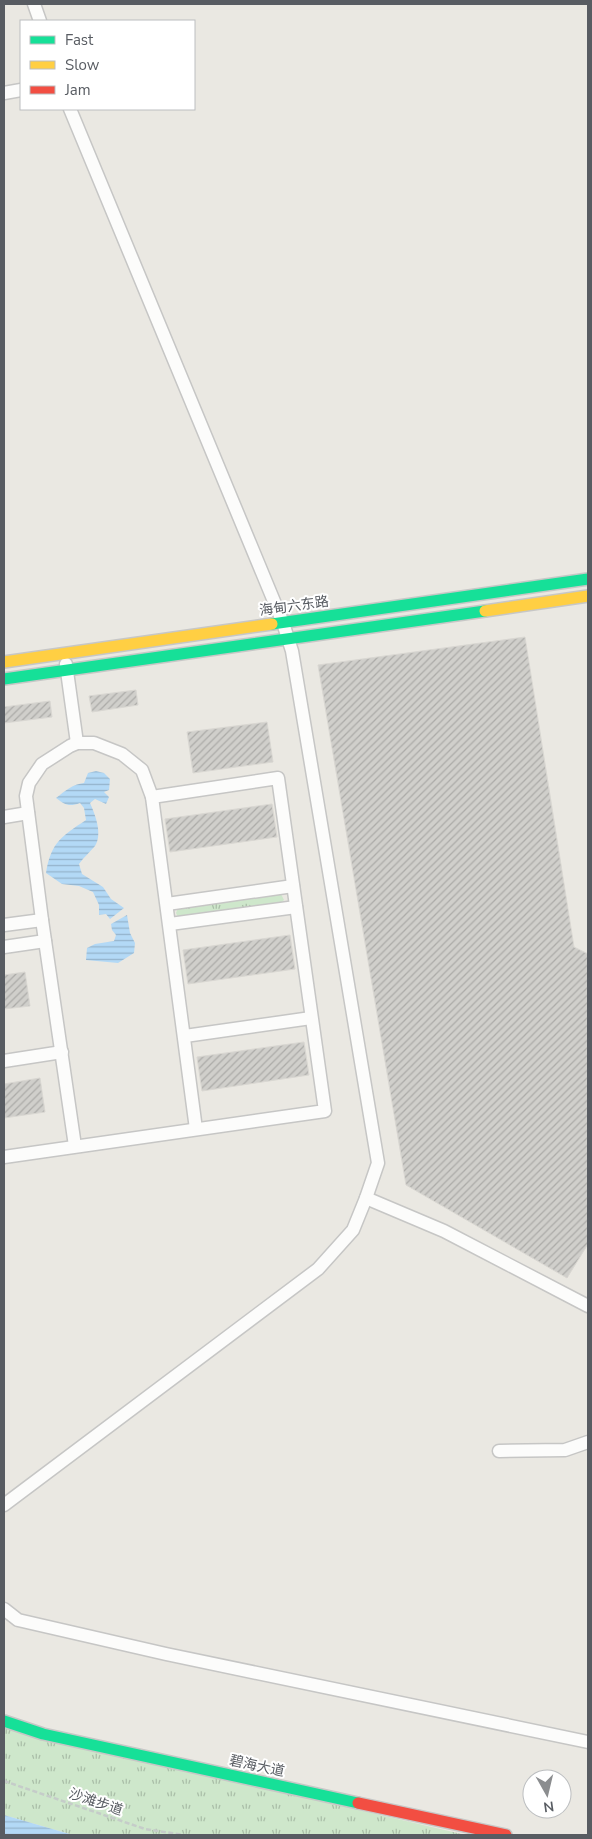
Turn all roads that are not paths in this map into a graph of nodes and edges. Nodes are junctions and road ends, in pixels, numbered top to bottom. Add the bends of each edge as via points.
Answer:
1 (34, 4) edge
2 (40, 20) edge
3 (20, 90) edge
4 (4, 94) edge
5 (70, 110) edge
6 (588, 579) edge
7 (588, 596) edge
8 (284, 623) junction
9 (288, 639) junction
10 (64, 654) junction
11 (4, 662) edge
12 (67, 670) junction
13 (4, 679) edge
14 (77, 743) junction
15 (152, 797) junction
16 (28, 813) junction
17 (4, 817) edge
18 (293, 886) junction
19 (167, 904) junction
20 (296, 907) junction
21 (42, 920) junction
22 (170, 924) junction
23 (4, 925) edge
24 (45, 941) junction
25 (4, 947) edge
26 (311, 1018) junction
27 (185, 1036) junction
28 (62, 1052) junction
29 (4, 1060) edge
30 (196, 1129) junction
31 (75, 1146) junction
32 (4, 1157) edge
33 (366, 1198) junction
34 (588, 1306) edge
35 (588, 1442) edge
36 (499, 1451) dead end
37 (4, 1505) edge
38 (4, 1609) edge
39 (4, 1721) edge
40 (4, 1730) edge
41 (588, 1742) edge
42 (466, 1835) edge
43 (506, 1835) edge

1 - 2 street
3 - 4 street
5 - 8 street
6 - 8 main road, 海甸六东路
7 - 9 main road
8 - 9 street
8 - 10 main road, 海甸六东路
9 - 12 main road
9 - 33 street via 378,1163
10 - 11 main road, 海甸六东路
10 - 12 street
12 - 13 main road
12 - 14 street
14 - 15 street via 94,743 122,754 142,770
14 - 16 street via 42,764 29,782 26,796
15 - 18 street via 278,778
15 - 19 street
16 - 17 street
16 - 21 street
18 - 19 street
18 - 20 street
19 - 22 street
20 - 22 street
20 - 26 street
21 - 23 street
21 - 24 street
22 - 27 street
24 - 25 street
24 - 28 street
26 - 27 street
26 - 30 street via 325,1111
27 - 30 street
28 - 29 street
28 - 31 street
30 - 31 street
31 - 32 street
33 - 34 street via 444,1231
33 - 37 street via 353,1230 318,1269
35 - 36 street via 565,1450
38 - 41 street via 18,1620 166,1654
39 - 43 main road, 碧海大道 via 43,1734 142,1757
40 - 42 main road, 碧海大道 via 70,1750

